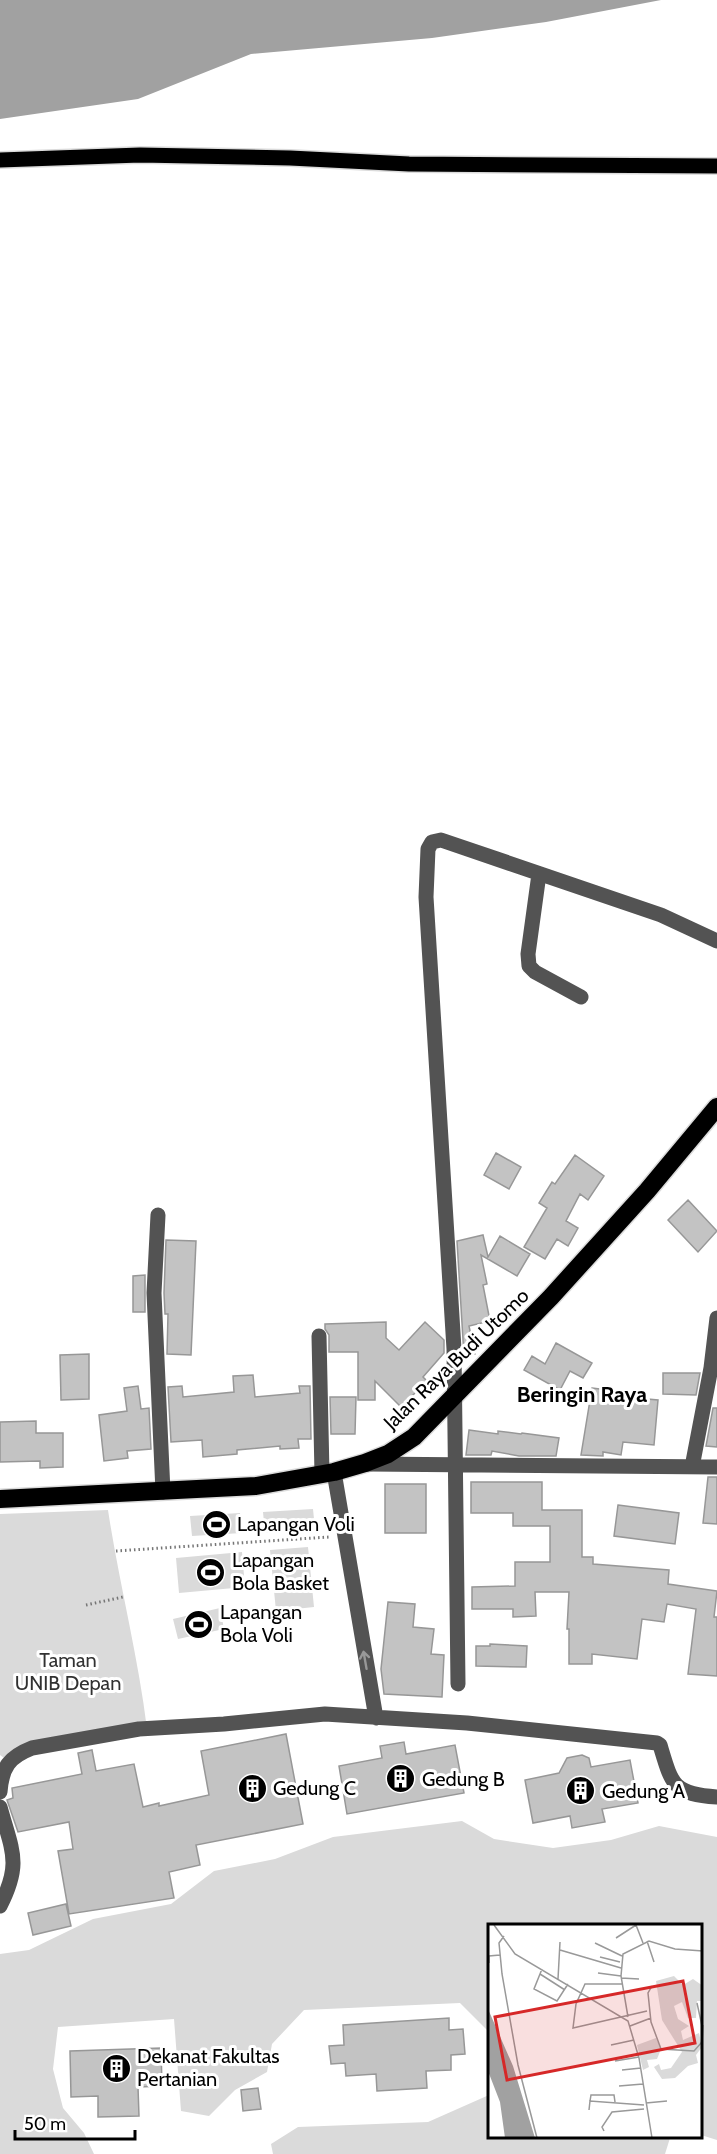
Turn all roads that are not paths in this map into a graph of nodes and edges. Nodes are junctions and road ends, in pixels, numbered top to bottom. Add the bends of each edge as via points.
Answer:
1 (0, 160) edge
2 (717, 166) edge
3 (539, 874) junction
4 (717, 941) edge
5 (581, 997) dead end
6 (717, 1107) edge
7 (158, 1215) dead end
8 (717, 1318) edge
9 (319, 1336) dead end
10 (454, 1395) junction
11 (365, 1463) junction
12 (455, 1466) junction
13 (692, 1467) junction
14 (717, 1467) edge
15 (328, 1473) junction
16 (163, 1492) junction
17 (0, 1499) edge
18 (458, 1684) dead end
19 (376, 1718) junction
20 (0, 1792) edge
21 (717, 1797) edge
22 (0, 1807) edge
23 (0, 1906) edge

1 - 2 main road via 140,155 409,164
3 - 4 street via 661,915
3 - 5 street via 529,966
3 - 10 street via 441,840 432,842 428,849 426,897
6 - 10 highway, Jalan Raya Budi Utomo via 552,1297
7 - 16 street via 154,1293
8 - 13 street
9 - 15 street
10 - 11 highway, Jalan Raya Budi Utomo via 414,1437
10 - 12 street
11 - 12 street
11 - 15 highway, Jalan Raya Budi Utomo
12 - 13 street
12 - 18 street
13 - 14 street
15 - 16 highway, Jalan Raya Budi Utomo via 256,1486
19 -> 15 street
16 - 17 highway, Jalan Raya Budi Utomo
19 - 20 street via 325,1714 139,1729 32,1748 8,1761
19 - 21 street via 467,1723 657,1743 679,1789
22 - 23 street via 14,1869

